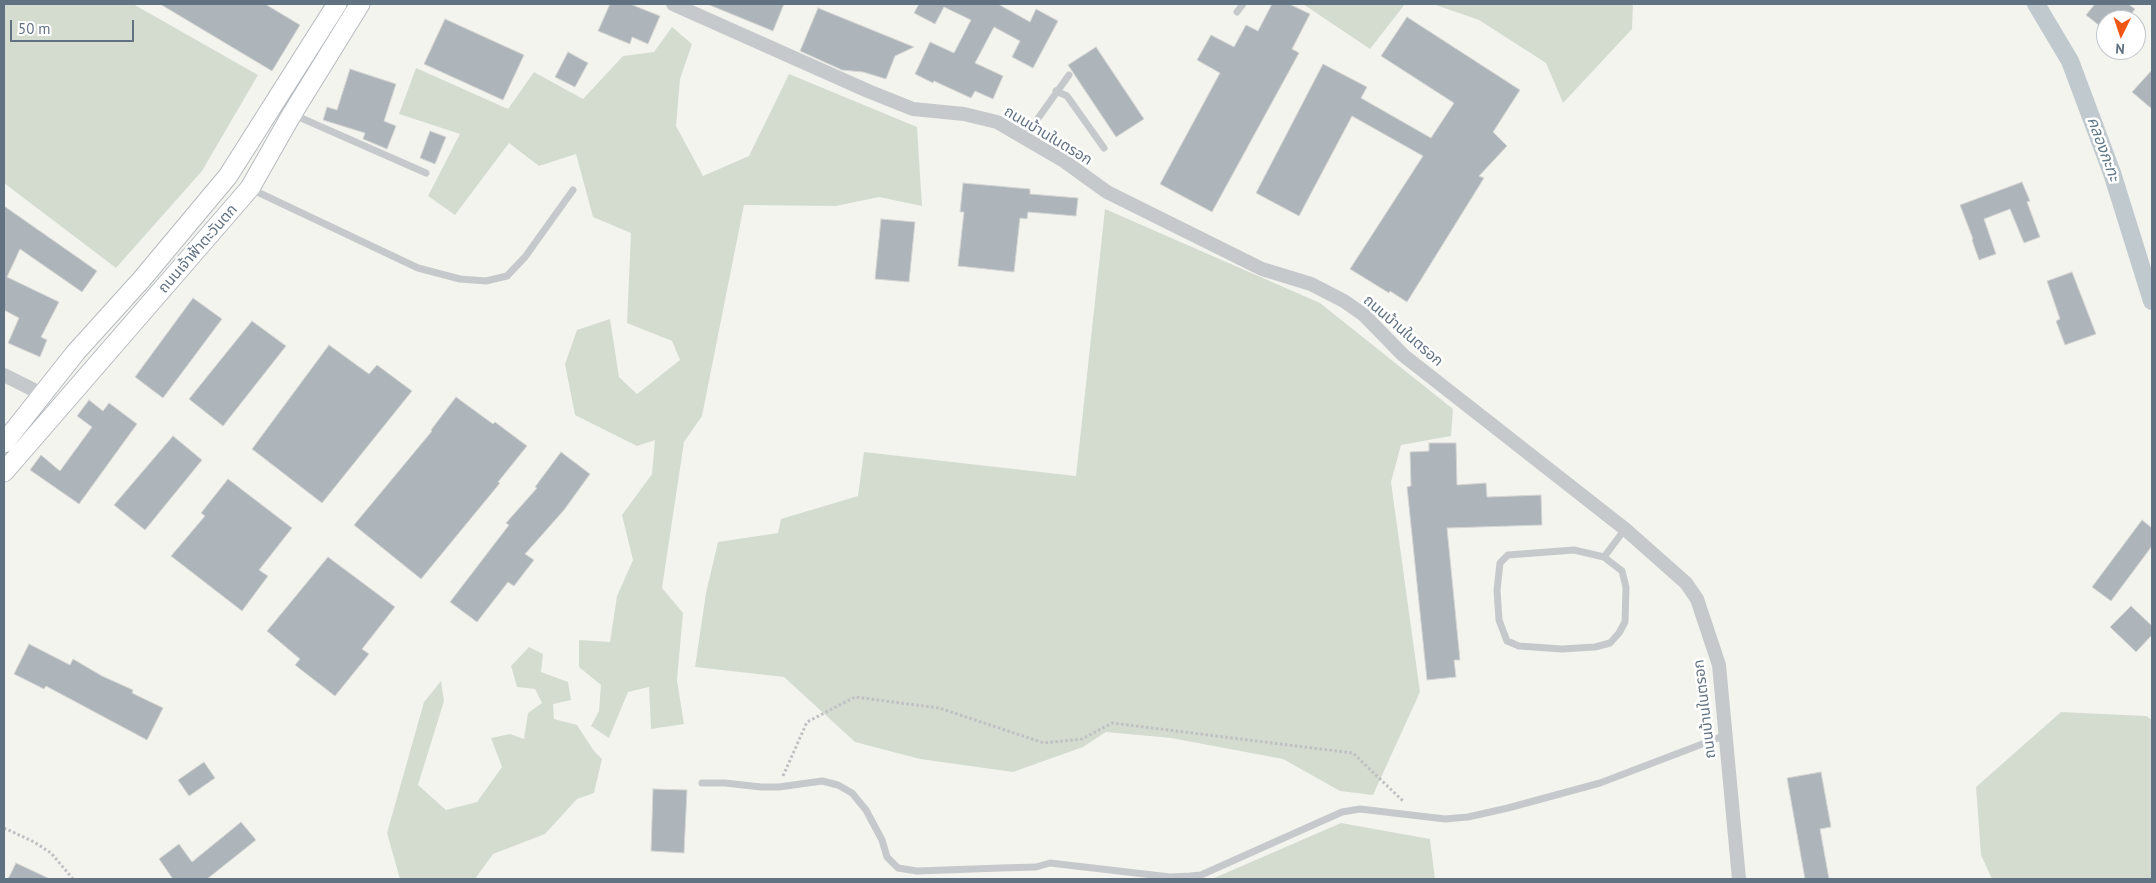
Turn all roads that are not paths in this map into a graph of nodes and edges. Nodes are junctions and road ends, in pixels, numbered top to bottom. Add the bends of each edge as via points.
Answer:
1 (337, 4) edge
2 (360, 4) edge
3 (673, 4) edge
4 (1243, 4) edge
5 (1237, 12) dead end
6 (1068, 75) dead end
7 (1056, 91) junction
8 (292, 114) junction
9 (1024, 138) junction
10 (1104, 148) dead end
11 (426, 173) dead end
12 (250, 188) junction
13 (573, 190) dead end
14 (4, 375) edge
15 (44, 395) junction
16 (4, 443) edge
17 (4, 472) edge
18 (1625, 529) junction
19 (1604, 556) junction
20 (1726, 735) junction
21 (702, 783) dead end
22 (1187, 878) edge
23 (1739, 879) edge

1 - 15 main road, ถนนเจ้าฟ้าตะวันตก via 228,176 76,352
2 - 8 main road, ถนนเจ้าฟ้าตะวันตก
3 - 9 street, ถนนบ้านในตรอก via 913,109 997,122
4 - 5 lane
6 - 7 lane
7 - 9 lane
7 - 10 lane via 1067,96
8 - 11 lane
8 - 12 main road, ถนนเจ้าฟ้าตะวันตก
9 - 18 street, ถนนบ้านในตรอก via 1064,161 1107,192 1262,268 1311,284 1344,301 1364,315 1403,356
12 - 13 lane via 418,268 460,279 486,281 507,276 513,270
12 - 17 main road, ถนนเจ้าฟ้าตะวันตก
14 - 15 street
15 - 16 main road, ถนนเจ้าฟ้าตะวันตก
18 - 19 lane
18 - 20 street, ถนนบ้านในตรอก via 1686,583 1697,599 1720,665
19 - 19 lane via 1622,571 1626,587 1625,622 1610,643 1562,649 1520,646 1507,640 1499,620 1497,590 1500,563 1508,555 1574,550
20 - 22 lane via 1600,783 1508,808 1445,819 1360,809 1342,812 1201,875
20 - 23 street, ถนนบ้านในตรอก
21 - 22 lane via 779,787 822,780 847,789 866,810 887,857 898,868 917,871 991,869 1036,867 1050,863

